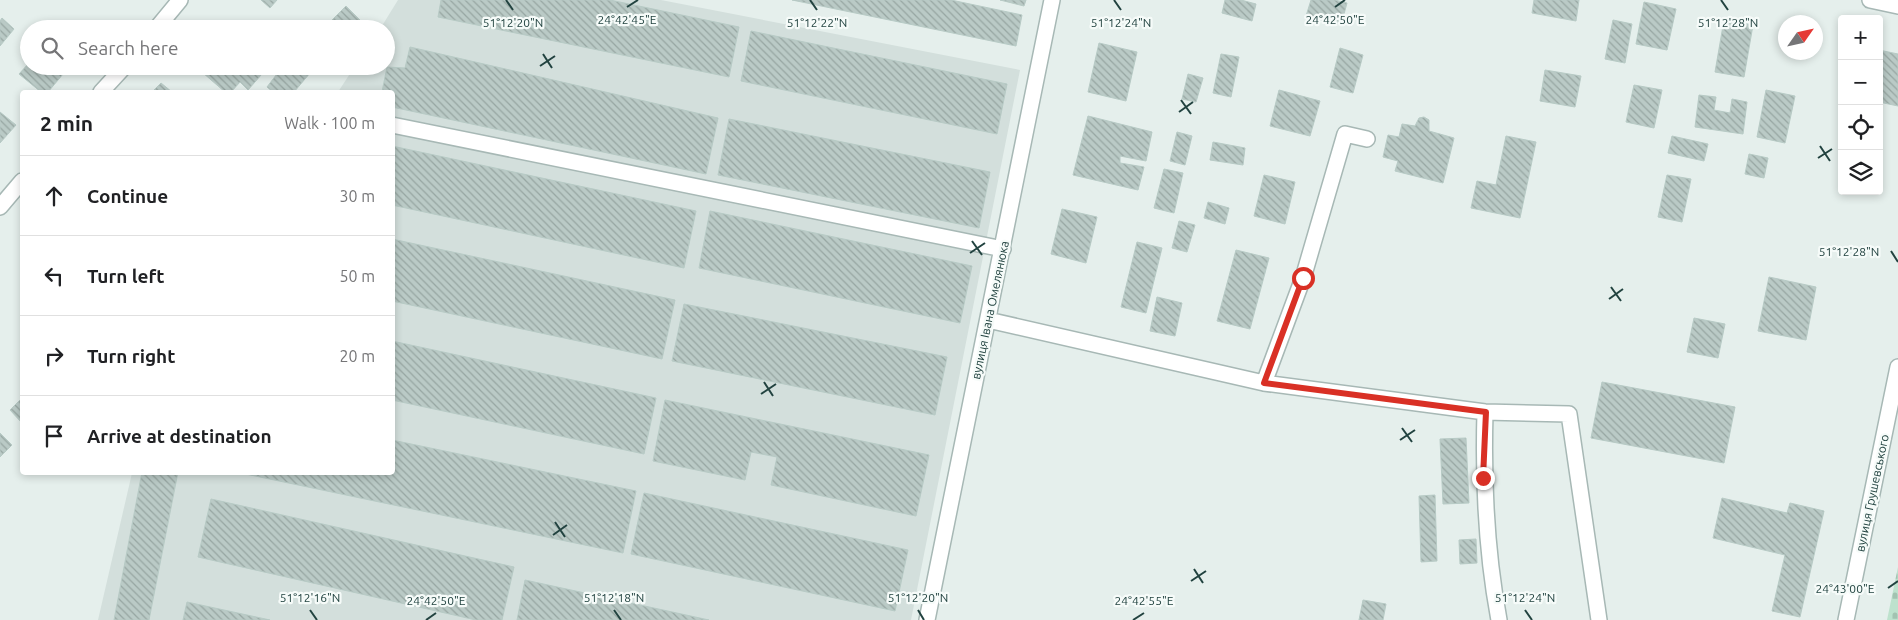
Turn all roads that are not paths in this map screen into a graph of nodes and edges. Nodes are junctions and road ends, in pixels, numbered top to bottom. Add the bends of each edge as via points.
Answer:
1 (180, 0) edge
2 (1052, 0) edge
3 (1870, 0) edge
4 (1898, 6) edge
5 (163, 20) edge
6 (117, 75) edge
7 (103, 90) edge
8 (395, 126) edge
9 (1367, 139) dead end
10 (20, 183) edge
11 (0, 207) edge
12 (1003, 249) junction
13 (988, 320) junction
14 (1898, 367) edge
15 (1264, 383) junction
16 (1486, 412) junction
17 (927, 620) edge
18 (1499, 620) edge
19 (1599, 620) edge
20 (1846, 620) edge

1 - 5 street
2 - 12 street, вулиця Івана Омелянюка
3 - 4 street
6 - 7 street
8 - 12 street
9 - 15 street via 1345,134 1303,278
10 - 11 street
12 - 13 street, вулиця Івана Омелянюка
13 - 15 street
13 - 17 street, вулиця Івана Омелянюка
14 - 20 street, вулиця Грушевського
15 - 16 street
16 - 18 street via 1483,478 1490,572
16 - 19 street via 1569,414

